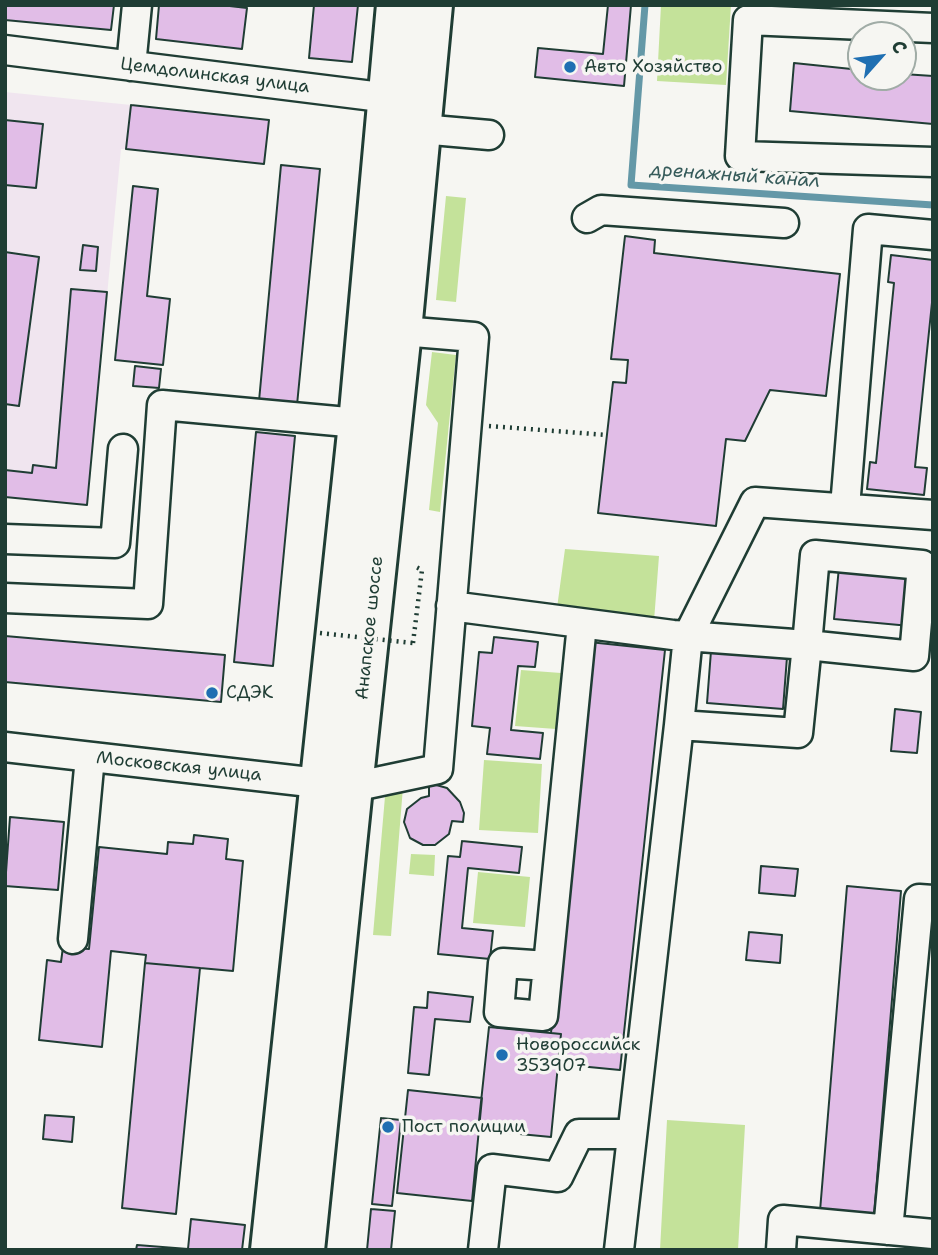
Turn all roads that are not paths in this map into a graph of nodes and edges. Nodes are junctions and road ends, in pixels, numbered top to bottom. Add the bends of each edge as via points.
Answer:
1 (137, 5) edge
2 (397, 5) edge
3 (433, 5) edge
4 (933, 28) edge
5 (5, 50) edge
6 (131, 66) junction
7 (411, 109) junction
8 (489, 135) dead end
9 (933, 162) edge
10 (587, 218) dead end
11 (784, 223) dead end
12 (933, 235) edge
13 (402, 331) junction
14 (358, 423) junction
15 (123, 449) dead end
16 (741, 498) dead end
17 (845, 507) junction
18 (933, 515) edge
19 (5, 539) edge
20 (5, 597) edge
21 (451, 606) junction
22 (582, 624) junction
23 (680, 636) junction
24 (807, 645) junction
25 (679, 725) junction
26 (5, 747) edge
27 (90, 757) junction
28 (336, 785) junction
29 (933, 900) edge
30 (73, 939) dead end
31 (548, 966) dead end
32 (632, 1133) junction
33 (888, 1230) junction
34 (933, 1234) edge
35 (270, 1250) edge
36 (305, 1250) edge
37 (483, 1250) edge
38 (619, 1250) edge
39 (781, 1250) edge

1 - 6 street
2 - 7 highway, Анапское шоссе
3 - 7 highway, Анапское шоссе
4 - 9 street via 748,20 740,156
5 - 6 street, Цемдолинская улица
6 - 7 street, Цемдолинская улица
7 - 8 street, Цемдолинская улица
7 - 13 highway, Анапское шоссе
7 - 14 highway, Анапское шоссе
10 - 11 street via 601,210
12 - 17 street via 868,229
13 - 21 street via 474,337
13 - 28 highway, Анапское шоссе
14 - 20 street via 162,405 148,604
14 - 28 highway, Анапское шоссе
15 - 19 street via 115,543
16 - 23 street
17 - 18 street
17 - 23 street via 755,502
21 - 22 street
21 - 28 street, Московская улица via 438,769
22 - 23 street
22 - 31 street via 543,1016 499,1012 503,963
23 - 24 street
23 - 25 street
24 - 24 street via 914,656 922,565 815,555
24 - 25 street via 798,733
25 - 32 street
26 - 27 street, Московская улица
27 - 28 street, Московская улица
27 - 30 street
28 - 35 highway, Анапское шоссе
28 - 36 highway, Анапское шоссе
29 - 33 street via 919,899
32 - 37 street via 579,1134 558,1177 492,1169
32 - 38 street
33 - 34 street
33 - 39 street via 783,1220

